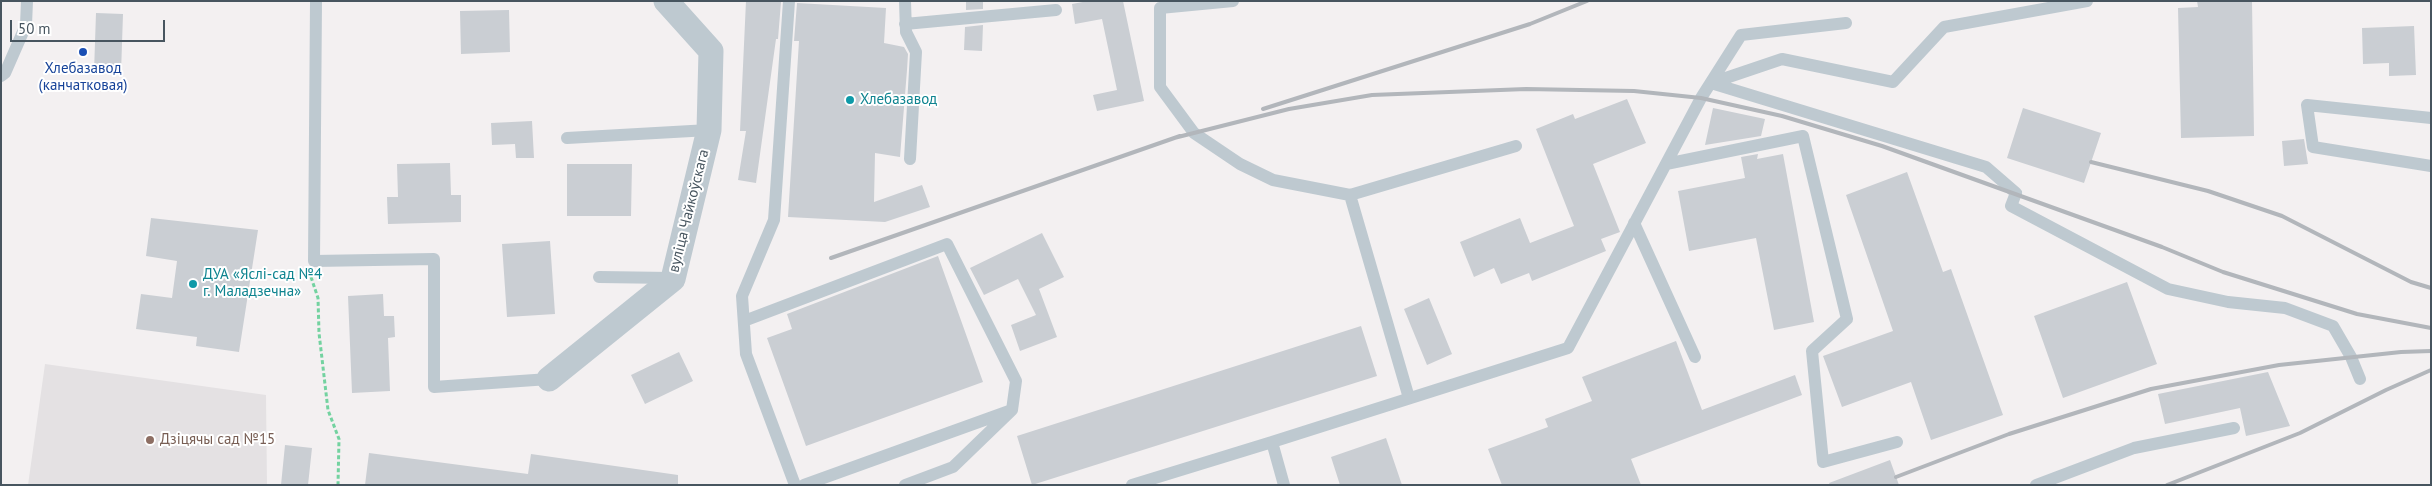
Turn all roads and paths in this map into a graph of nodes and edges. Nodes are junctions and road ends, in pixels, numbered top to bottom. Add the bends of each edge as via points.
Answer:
1 (27, 1) edge
2 (316, 1) edge
3 (666, 1) edge
4 (789, 1) edge
5 (905, 1) edge
6 (1233, 1) edge
7 (2088, 1) edge
8 (1056, 10) dead end
9 (906, 24) junction
10 (1846, 24) dead end
11 (1, 76) edge
12 (1711, 83) junction
13 (2431, 118) edge
14 (709, 130) junction
15 (567, 138) dead end
16 (1516, 146) dead end
17 (910, 159) dead end
18 (1666, 164) junction
19 (2431, 166) edge
20 (1350, 195) junction
21 (1634, 223) junction
22 (314, 261) junction
23 (599, 277) dead end
24 (673, 278) junction
25 (744, 321) junction
26 (1695, 357) dead end
27 (549, 379) joint
28 (2360, 379) dead end
29 (1409, 398) junction
30 (1012, 410) junction
31 (2234, 428) dead end
32 (1272, 442) junction
33 (1897, 442) dead end
34 (338, 485) edge
35 (795, 485) edge
36 (804, 485) edge
37 (905, 485) edge
38 (1132, 485) edge
39 (1284, 485) edge
40 (2036, 485) edge

1 - 11 lane via 26,25
2 - 22 lane
3 - 14 street, вуліца Чайкоўскага via 711,52
4 - 25 lane via 774,220 742,296
5 - 9 lane
6 - 20 lane via 1160,8 1160,87 1194,133 1240,164 1273,180
7 - 12 lane via 1944,27 1893,82 1782,59
8 - 9 lane
9 - 17 lane via 906,32 916,52
10 - 12 lane via 1741,36
12 - 18 lane
12 - 28 lane via 1986,167 2016,193 2011,206 2168,289 2228,302 2285,308 2333,326
13 - 19 lane via 2307,105 2313,147
14 - 15 lane
14 - 24 street, вуліца Чайкоўскага
16 - 20 lane
18 - 21 lane
18 - 33 lane via 1804,136 1847,319 1812,351 1823,462
20 - 29 lane
21 - 26 lane
21 - 29 lane via 1568,348
22 - 27 lane via 434,259 434,387
22 - 34 path via 311,276 318,298 328,410 338,439
23 - 24 lane
24 - 27 street, вуліца Чайкоўскага
25 - 30 lane via 947,244 1016,381
25 - 35 lane via 746,354
29 - 32 lane
30 - 36 lane
30 - 37 lane via 953,467
31 - 40 lane via 2134,448
32 - 38 lane
32 - 39 lane

